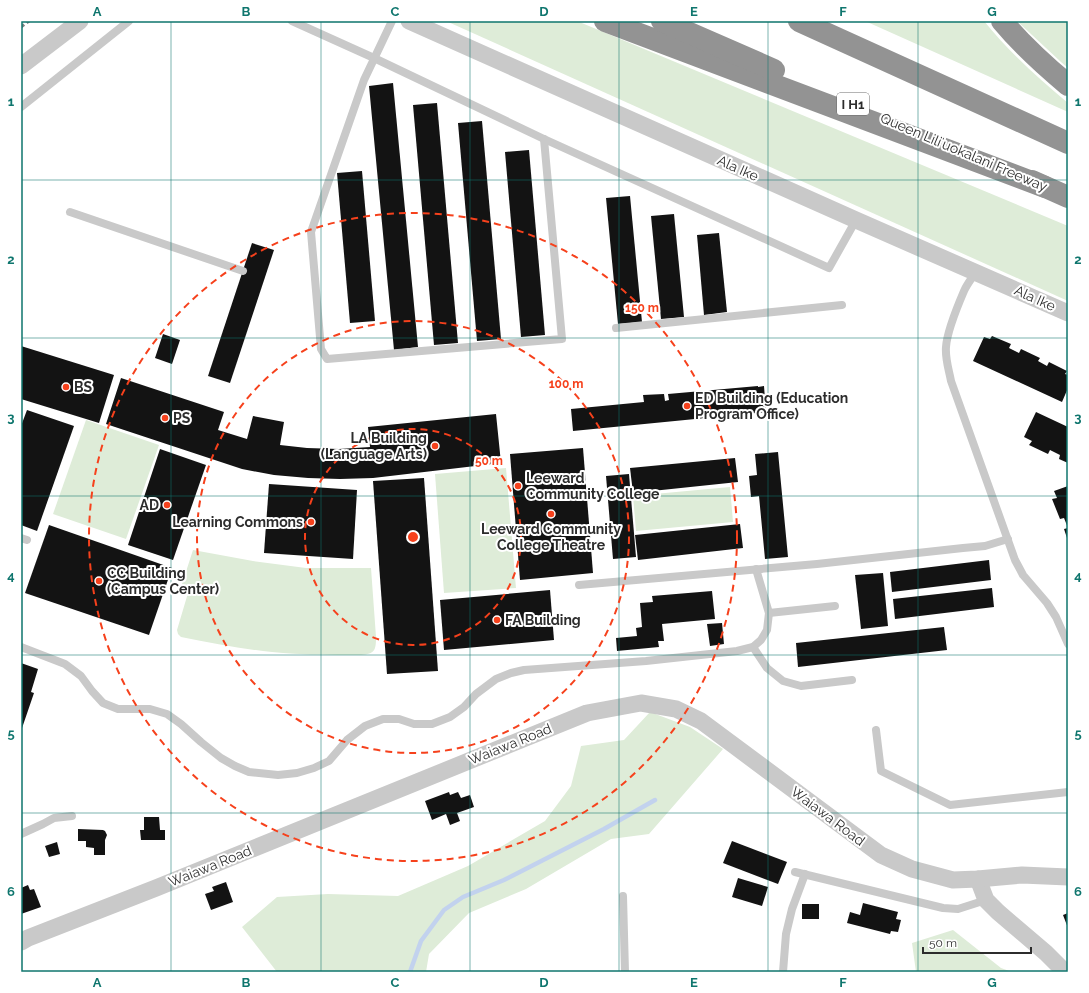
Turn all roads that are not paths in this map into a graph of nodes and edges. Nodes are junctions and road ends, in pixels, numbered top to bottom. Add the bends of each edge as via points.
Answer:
1 (80, 21) edge
2 (129, 21) edge
3 (292, 21) edge
4 (392, 21) edge
5 (409, 21) edge
6 (605, 21) edge
7 (662, 21) edge
8 (799, 21) edge
9 (1002, 21) edge
10 (374, 58) junction
11 (21, 66) edge
12 (1068, 85) edge
13 (21, 107) edge
14 (544, 139) junction
15 (1068, 143) edge
16 (1045, 187) junction
17 (1068, 197) edge
18 (70, 212) dead end
19 (856, 220) junction
20 (243, 271) dead end
21 (976, 272) junction
22 (842, 305) dead end
23 (1068, 313) edge
24 (616, 328) dead end
25 (1008, 539) junction
26 (756, 569) junction
27 (578, 585) dead end
28 (835, 606) dead end
29 (769, 613) junction
30 (1068, 644) edge
31 (21, 647) edge
32 (753, 647) junction
33 (852, 680) dead end
34 (876, 730) dead end
35 (1068, 792) edge
36 (72, 816) dead end
37 (21, 834) edge
38 (795, 872) dead end
39 (805, 874) junction
40 (1068, 877) edge
41 (978, 879) junction
42 (623, 896) dead end
43 (986, 900) junction
44 (21, 942) edge
45 (625, 972) edge
46 (783, 972) edge
47 (1066, 972) edge

1 - 11 street
2 - 13 lane
3 - 10 lane
4 - 10 lane
5 - 19 street, Ala Ike
6 - 16 highway
7 - 16 highway, Queen Liliʻuokalani Freeway / I H1
8 - 15 highway
9 - 12 highway via 1043,64
10 - 14 lane
10 - 14 lane via 311,232 321,349 327,359 562,339
14 - 19 lane via 829,268
16 - 17 highway, Queen Liliʻuokalani Freeway / I H1
18 - 20 lane
19 - 21 street, Ala Ike
21 - 23 street, Ala Ike
21 - 25 lane via 965,290 949,332 945,348 946,361
22 - 24 lane
25 - 26 lane via 985,546
25 - 30 lane via 1023,575 1047,603
26 - 27 lane
26 - 29 lane
28 - 29 lane
29 - 32 lane via 767,630
31 - 32 lane via 64,664 81,676 103,703 118,709 150,709 167,714 231,764 249,772 278,775 314,768 329,760 347,740 365,726 383,719 432,724 450,717 486,685 511,673 737,652
32 - 33 lane via 767,668 783,681 801,686
34 - 35 lane via 881,771 950,805
36 - 37 lane via 54,818
38 - 39 lane
39 - 43 lane via 944,908 958,908
39 - 46 lane via 792,908 786,934
40 - 41 street, Waiawa Road via 1022,875
41 - 43 street
41 - 44 street, Waiawa Road via 953,880 912,869 881,855 701,721 676,710 641,703 587,713
42 - 45 lane
43 - 47 street

